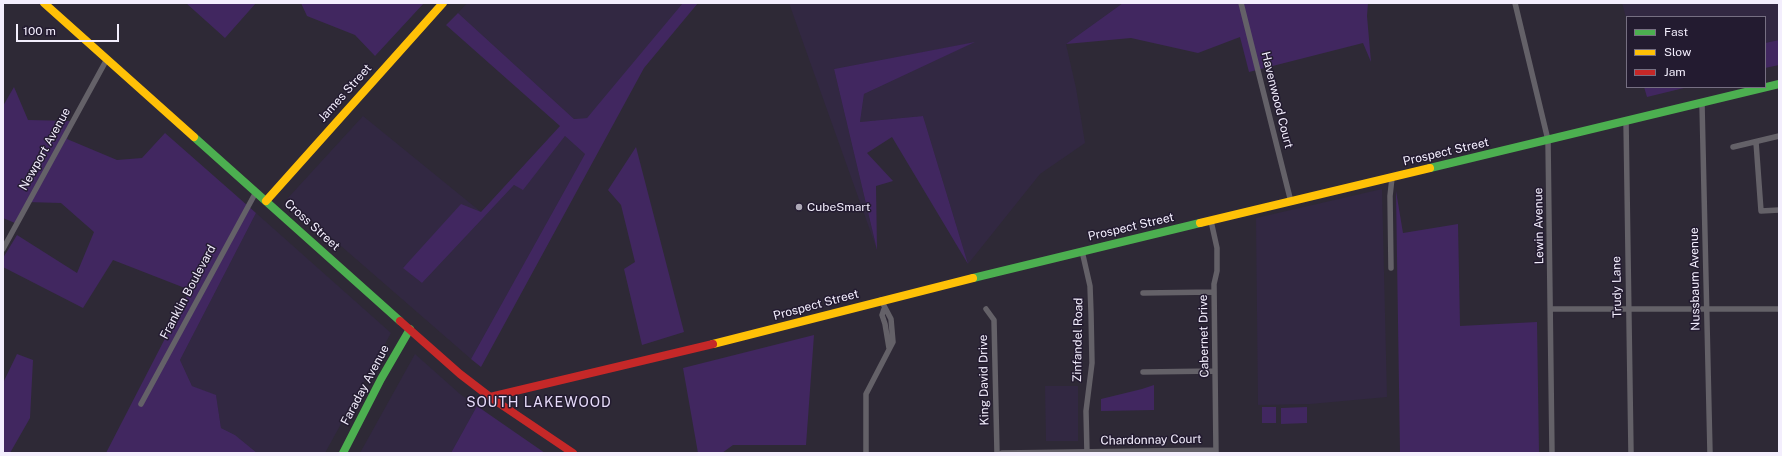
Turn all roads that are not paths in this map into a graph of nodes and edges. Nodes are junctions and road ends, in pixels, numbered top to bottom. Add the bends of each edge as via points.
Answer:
1 (44, 3) edge
2 (443, 3) edge
3 (1241, 3) edge
4 (1515, 3) edge
5 (107, 59) junction
6 (1779, 84) edge
7 (1766, 87) edge
8 (1764, 88) edge
9 (1702, 104) junction
10 (1626, 120) junction
11 (1779, 136) edge
12 (1548, 140) junction
13 (1756, 142) junction
14 (1733, 147) dead end
15 (1392, 178) junction
16 (256, 192) junction
17 (266, 201) junction
18 (1291, 202) junction
19 (1779, 210) edge
20 (1211, 221) junction
21 (3, 249) edge
22 (1082, 251) junction
23 (1392, 268) dead end
24 (1214, 292) junction
25 (1143, 293) dead end
26 (881, 300) junction
27 (986, 309) dead end
28 (1551, 309) junction
29 (1629, 309) junction
30 (1706, 309) junction
31 (1779, 309) edge
32 (410, 329) junction
33 (1215, 371) junction
34 (1143, 372) dead end
35 (490, 397) junction
36 (140, 404) dead end
37 (1216, 451) edge
38 (1042, 452) edge
39 (1087, 452) edge
40 (343, 453) edge
41 (573, 453) edge
42 (866, 453) edge
43 (997, 453) edge
44 (1002, 453) edge
45 (1552, 453) edge
46 (1631, 453) edge
47 (1710, 453) edge

1 - 5 street, Cross Street
2 - 17 street, James Street
3 - 18 street, Havenwood Court
4 - 12 street, Lewin Avenue
5 - 16 street, Cross Street
5 - 21 street, Newport Avenue
6 - 7 street, Prospect Street
8 - 9 street, Prospect Street
9 - 10 street, Prospect Street
9 - 30 street, Nussbaum Avenue
10 - 12 street, Prospect Street
10 - 29 street, Trudy Lane
11 - 13 street
12 - 15 street, Prospect Street
12 - 28 street, Lewin Avenue
13 - 14 street
13 - 19 street via 1761,212
15 - 18 street, Prospect Street
15 - 23 street
16 - 17 street, Cross Street
16 - 36 street, Franklin Boulevard
17 - 32 street, Cross Street
18 - 20 street, Prospect Street
20 - 22 street, Prospect Street
20 - 24 street, Cabernet Drive via 1218,248
22 - 26 street, Prospect Street
22 - 39 street, Zinfandel Road via 1090,286 1091,313 1092,363 1086,411
24 - 25 street
24 - 33 street, Cabernet Drive
26 - 35 street, Prospect Street via 701,347
26 - 42 street via 884,309 889,313 894,334 893,342 866,394
27 - 43 street, King David Drive via 994,320
28 - 29 street
28 - 45 street, Lewin Avenue
29 - 30 street
29 - 46 street, Trudy Lane
30 - 31 street
30 - 47 street, Nussbaum Avenue
32 - 35 street, Cross Street
32 - 40 street, Faraday Avenue via 380,380
33 - 34 street
33 - 37 street, Cabernet Drive
35 - 41 street, Cross Street
37 - 39 street, Chardonnay Court
38 - 39 street, Chardonnay Court
38 - 44 street, Chardonnay Court

